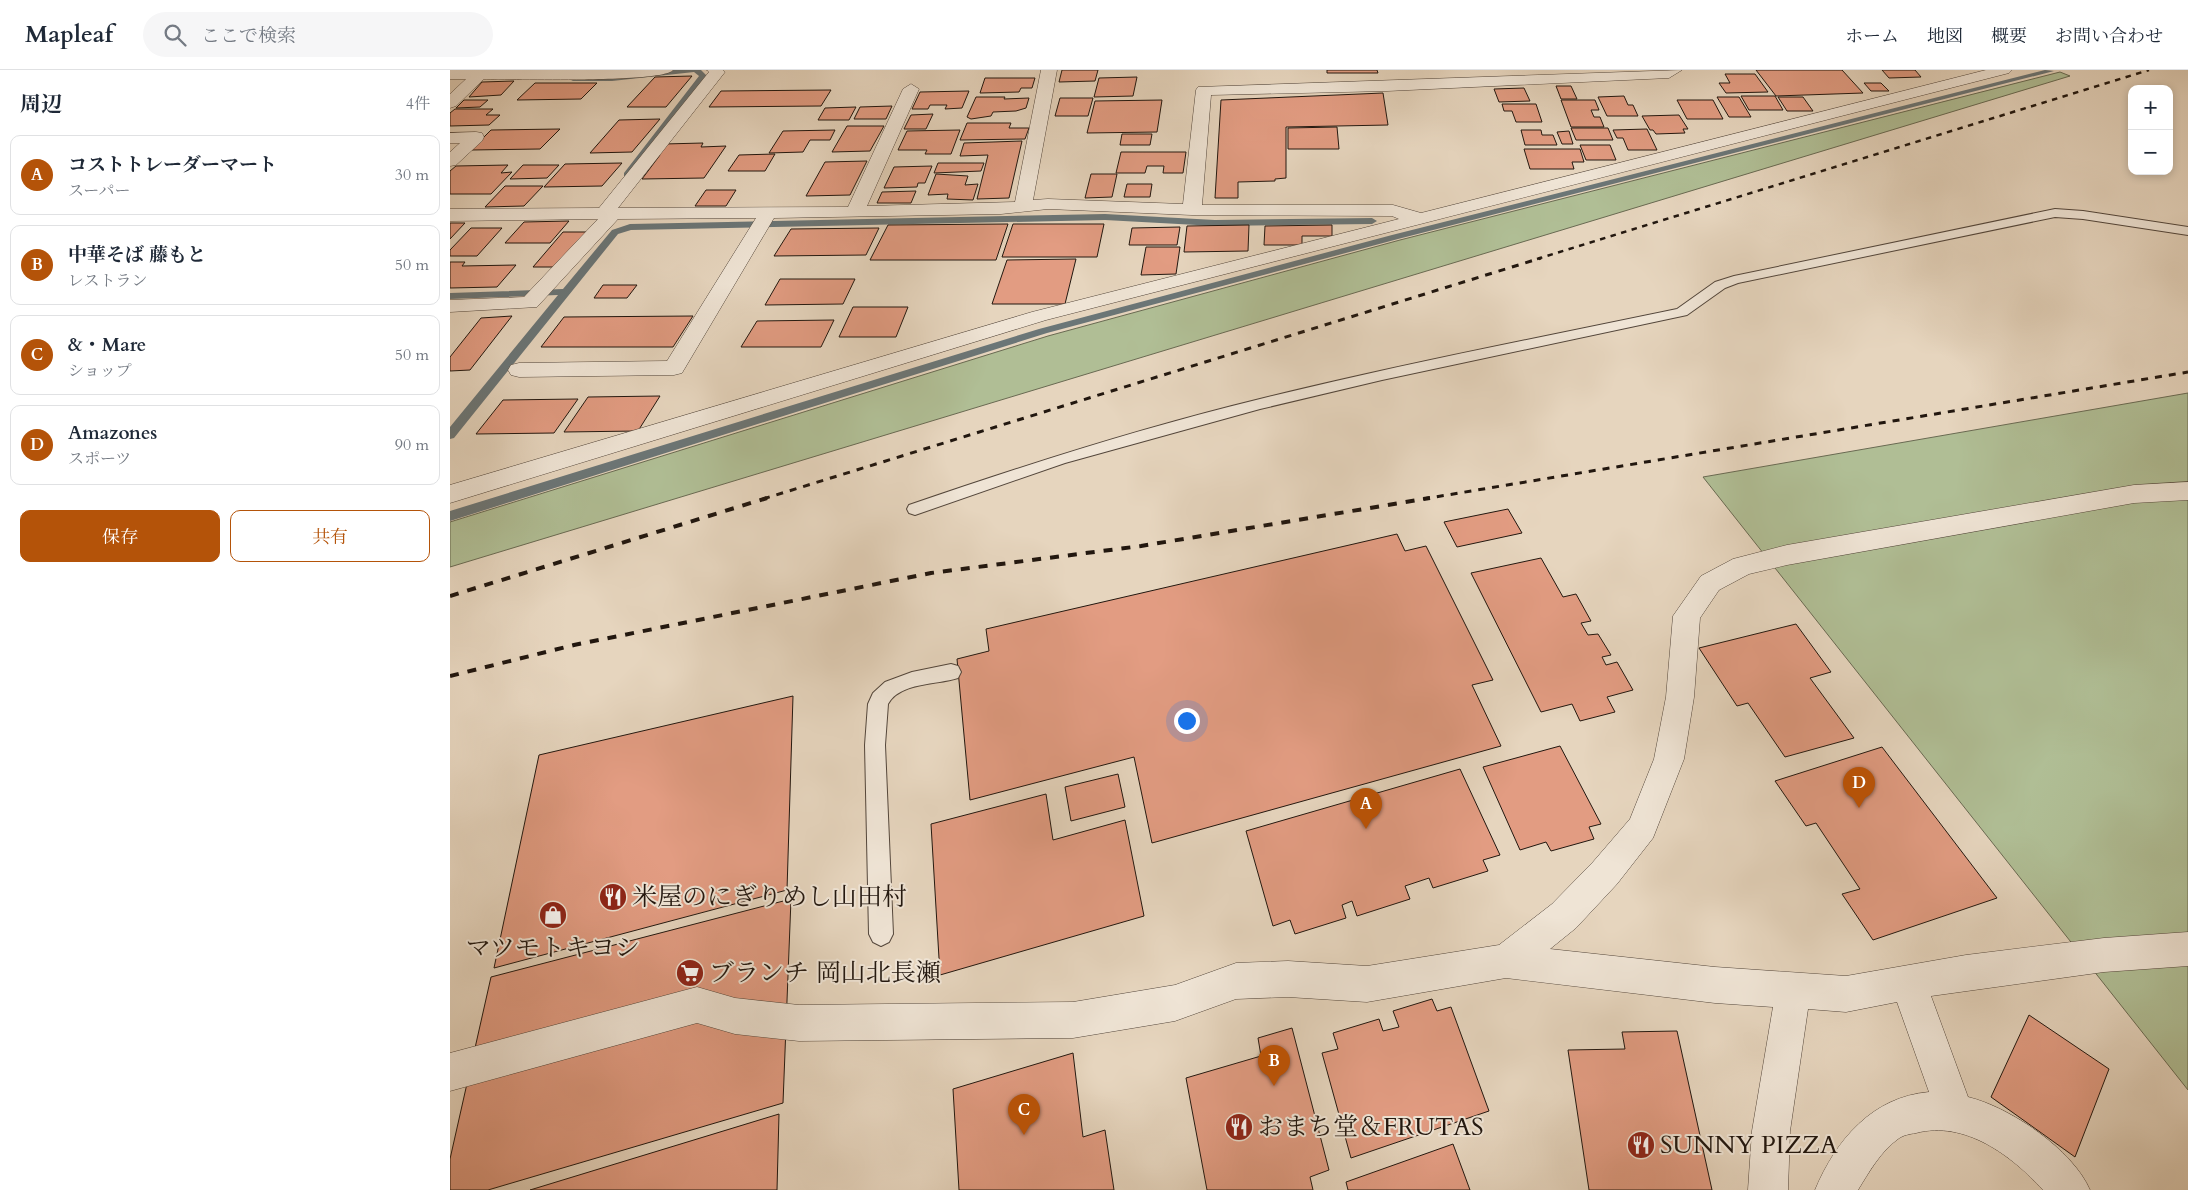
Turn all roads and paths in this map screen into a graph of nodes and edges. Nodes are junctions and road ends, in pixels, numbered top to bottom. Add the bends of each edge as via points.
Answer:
1 (665, 70) edge
2 (1049, 70) edge
3 (1674, 70) edge
4 (2004, 70) edge
5 (716, 71) edge
6 (450, 74) edge
7 (477, 76) junction
8 (911, 89) dead end
9 (450, 103) edge
10 (450, 138) edge
11 (450, 161) edge
12 (1023, 207) junction
13 (1192, 210) junction
14 (855, 212) junction
15 (608, 214) junction
16 (450, 215) edge
17 (1422, 219) junction
18 (764, 220) junction
19 (2188, 230) edge
20 (450, 306) edge
21 (519, 370) dead end
22 (2188, 491) edge
23 (450, 494) edge
24 (915, 509) dead end
25 (951, 672) dead end
26 (881, 934) dead end
27 (2188, 949) edge
28 (1506, 961) junction
29 (1908, 983) junction
30 (1793, 991) junction
31 (450, 1072) edge
32 (1955, 1112) junction
33 (1768, 1190) edge
34 (1835, 1190) edge
35 (2070, 1190) edge

1 - 7 street via 625,74
2 - 12 street
3 - 13 street via 1669,73 1387,86 1205,84
4 - 17 street
5 - 15 street
6 - 7 street
7 - 9 street
8 - 14 street
10 - 11 street via 476,137
12 - 13 street via 1048,204
12 - 14 street
13 - 17 street via 1393,211
14 - 18 street
15 - 16 street
15 - 18 street
15 - 20 street via 530,303
17 - 23 street via 1040,316
18 - 21 street via 674,368
19 - 24 lane via 2083,214 2055,214 1734,280 1720,285 1682,312 1259,404 1060,459
22 - 28 street via 2134,494 1787,554 1742,566 1710,583 1687,616 1680,697 1669,759 1642,828 1564,916
25 - 26 lane via 892,687 880,697 875,745
27 - 29 street via 2104,955 1966,972
28 - 30 street
28 - 31 street via 1368,984 1288,979 1236,981 1176,1003 1073,1020 799,1023 735,1016 697,1005
29 - 30 street via 1846,994
29 - 32 street
30 - 33 street via 1770,1131
32 - 34 street via 1917,1111 1886,1124 1863,1149
32 - 35 street via 1995,1126 2034,1152

